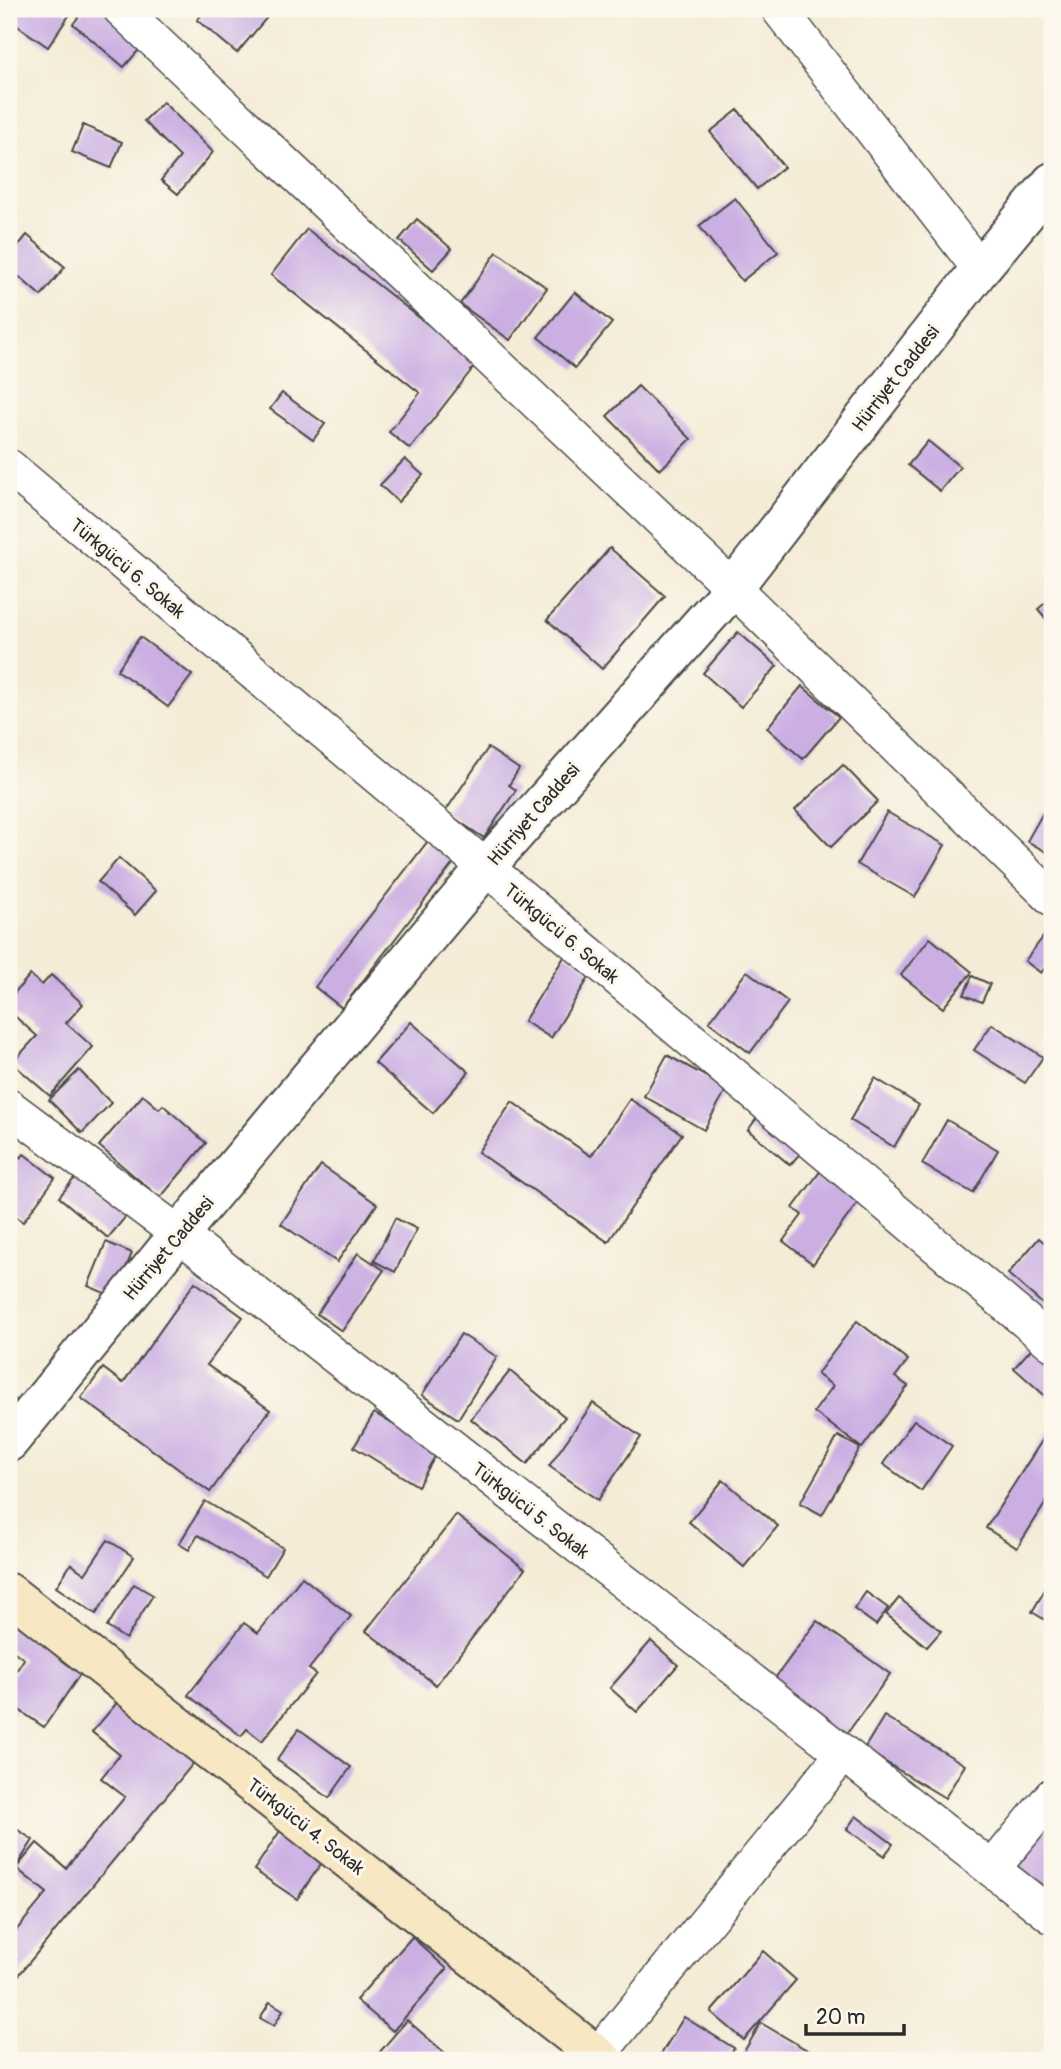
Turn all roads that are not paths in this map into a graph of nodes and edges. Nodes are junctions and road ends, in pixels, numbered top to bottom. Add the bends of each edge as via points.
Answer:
1 (121, 9) edge
2 (779, 9) edge
3 (1052, 182) edge
4 (980, 268) junction
5 (9, 467) edge
6 (733, 588) junction
7 (485, 868) junction
8 (1052, 898) edge
9 (9, 1107) edge
10 (179, 1234) junction
11 (1052, 1343) edge
12 (9, 1442) edge
13 (9, 1593) edge
14 (843, 1754) junction
15 (1052, 1796) edge
16 (992, 1869) junction
17 (1052, 1916) edge
18 (598, 2059) edge

1 - 6 street
2 - 4 street
3 - 4 street, Hürriyet Caddesi
4 - 6 street, Hürriyet Caddesi
5 - 7 street, Türkgücü 6. Sokak
6 - 7 street, Hürriyet Caddesi
6 - 8 street
7 - 10 street, Hürriyet Caddesi
7 - 11 street, Türkgücü 6. Sokak
9 - 10 street, Türkgücü 5. Sokak
10 - 12 street, Hürriyet Caddesi
10 - 14 street, Türkgücü 5. Sokak
13 - 18 main road, Türkgücü 4. Sokak
14 - 16 street, Türkgücü 5. Sokak
14 - 18 street
15 - 16 street
16 - 17 street, Türkgücü 5. Sokak

